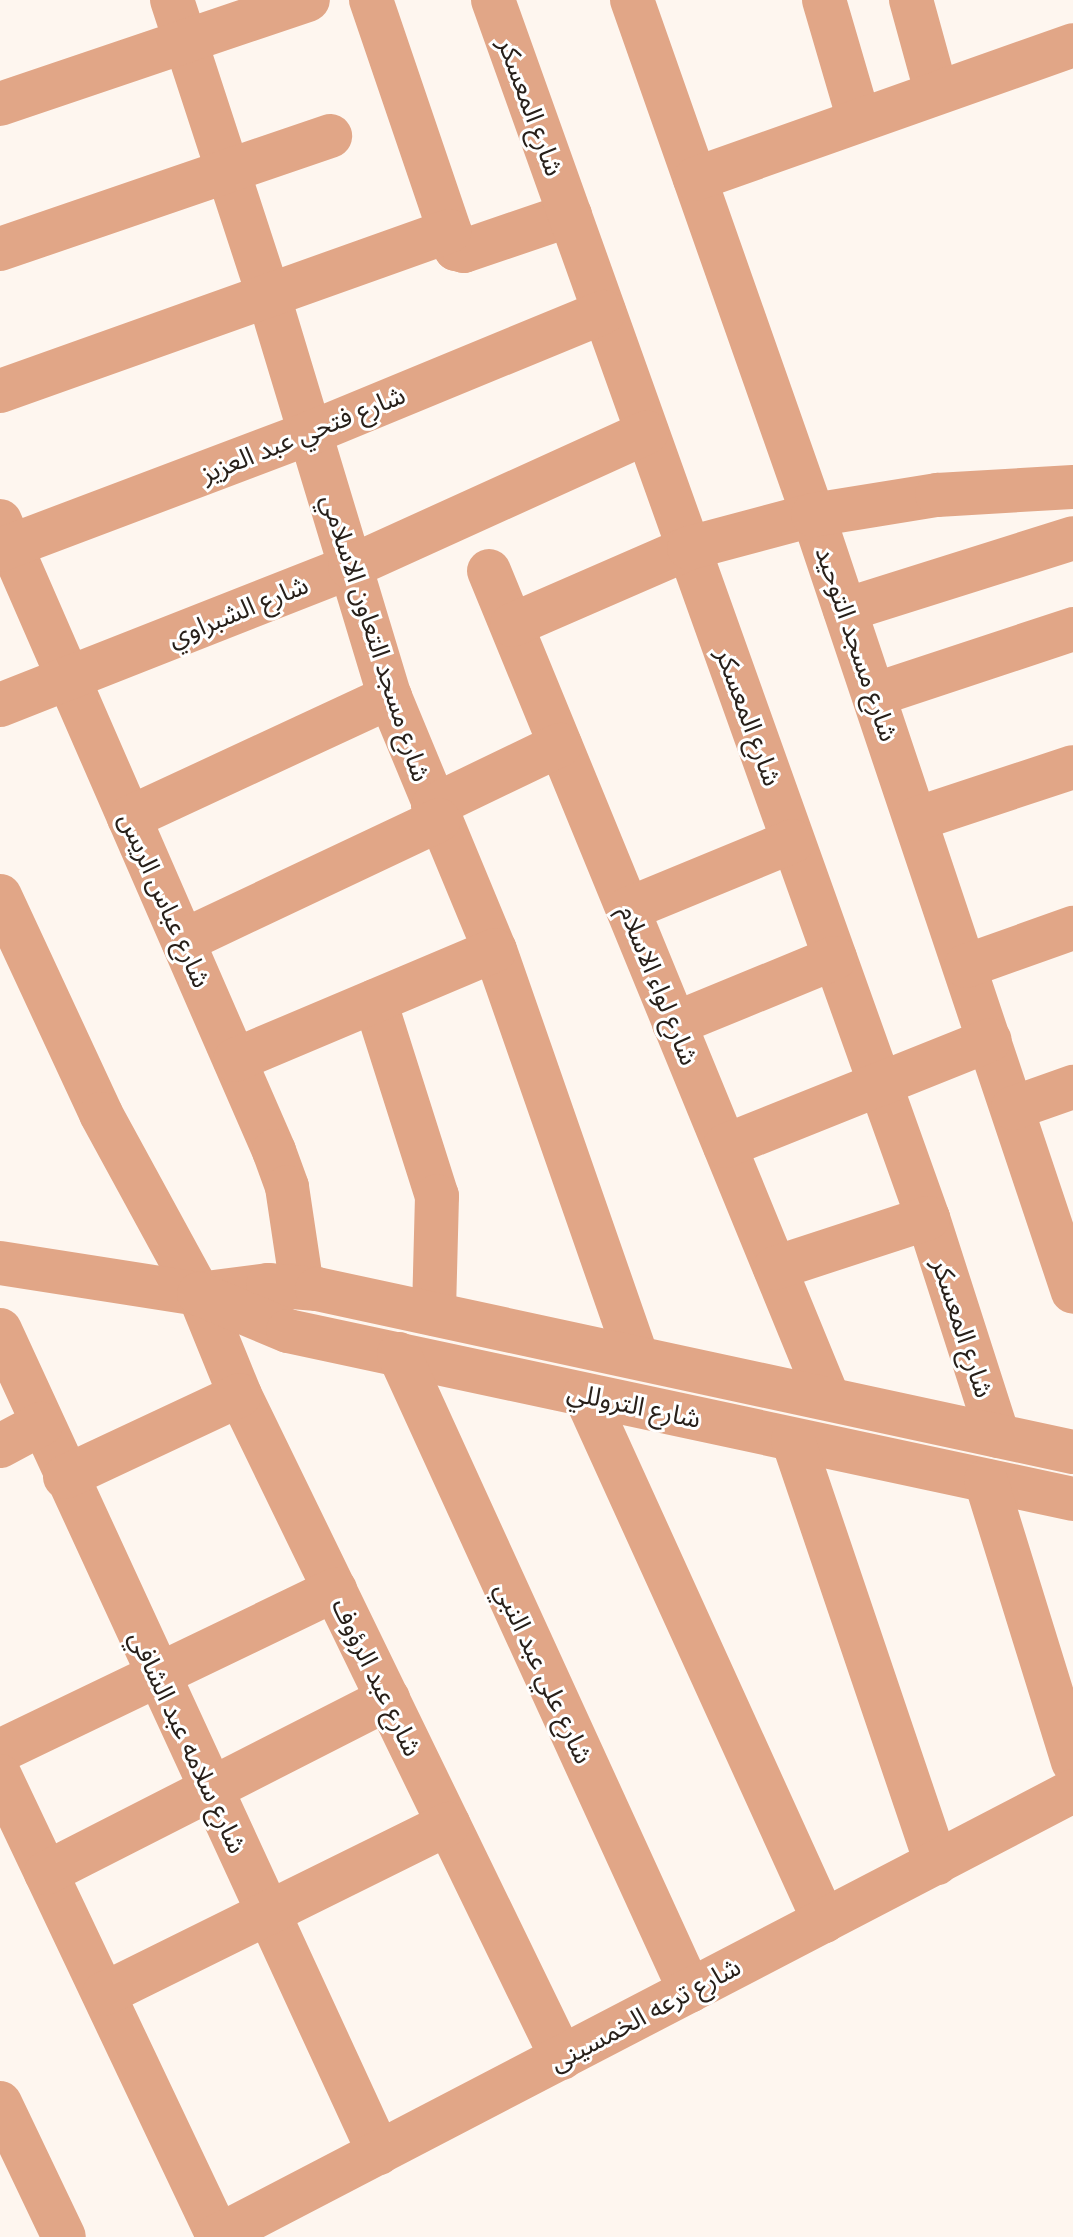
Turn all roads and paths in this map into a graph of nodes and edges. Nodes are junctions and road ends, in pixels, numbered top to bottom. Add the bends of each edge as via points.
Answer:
1 (172, 0) edge
2 (308, 0) edge
3 (371, 0) edge
4 (493, 0) edge
5 (632, 0) edge
6 (824, 0) edge
7 (911, 0) edge
8 (187, 41) junction
9 (1073, 45) edge
10 (936, 91) junction
11 (0, 104) edge
12 (859, 120) junction
13 (330, 136) dead end
14 (229, 170) junction
15 (695, 179) junction
16 (570, 215) junction
17 (449, 231) junction
18 (0, 249) edge
19 (269, 297) junction
20 (604, 312) junction
21 (0, 391) edge
22 (647, 432) junction
23 (310, 433) junction
24 (1068, 487) edge
25 (813, 515) junction
26 (1073, 535) edge
27 (4, 539) edge
28 (689, 548) junction
29 (350, 567) junction
30 (489, 571) dead end
31 (845, 610) junction
32 (512, 625) junction
33 (1073, 629) edge
34 (68, 678) junction
35 (874, 695) junction
36 (390, 697) junction
37 (0, 705) edge
38 (560, 745) junction
39 (1073, 767) edge
40 (436, 813) junction
41 (129, 818) junction
42 (916, 819) junction
43 (793, 841) junction
44 (0, 896) edge
45 (628, 909) junction
46 (1073, 928) edge
47 (183, 941) junction
48 (495, 950) junction
49 (835, 958) junction
50 (966, 966) junction
51 (375, 1001) junction
52 (674, 1024) junction
53 (990, 1040) junction
54 (235, 1060) junction
55 (880, 1084) junction
56 (1073, 1087) edge
57 (1013, 1108) junction
58 (725, 1146) junction
59 (928, 1218) junction
60 (1065, 1241) edge
61 (0, 1263) edge
62 (775, 1268) junction
63 (302, 1287) junction
64 (1073, 1292) edge
65 (199, 1294) junction
66 (434, 1314) junction
67 (0, 1330) edge
68 (399, 1354) junction
69 (637, 1357) junction
70 (240, 1395) junction
71 (585, 1395) junction
72 (828, 1398) junction
73 (41, 1424) junction
74 (998, 1436) junction
75 (793, 1440) junction
76 (0, 1446) edge
77 (1073, 1452) edge
78 (65, 1477) junction
79 (986, 1481) junction
80 (1073, 1499) edge
81 (335, 1590) junction
82 (157, 1675) junction
83 (388, 1699) junction
84 (0, 1751) edge
85 (1073, 1762) edge
86 (0, 1776) edge
87 (210, 1789) junction
88 (1073, 1791) edge
89 (448, 1824) junction
90 (936, 1863) junction
91 (46, 1873) junction
92 (268, 1913) junction
93 (824, 1921) junction
94 (690, 1991) junction
95 (104, 1994) junction
96 (562, 2058) junction
97 (0, 2103) edge
98 (379, 2153) junction
99 (217, 2236) edge
100 (64, 2237) edge

1 - 8 street, شارع مسجد التعاون الاسلامي
2 - 8 street
3 - 17 street
4 - 16 street, شارع المعسكر
5 - 15 street, شارع مسجد التوحيد
6 - 12 street
7 - 10 street
8 - 11 street
8 - 14 street, شارع مسجد التعاون الاسلامي
9 - 10 street
10 - 12 street
12 - 15 street
13 - 14 street
14 - 18 street
14 - 19 street, شارع مسجد التعاون الاسلامي
15 - 25 street, شارع مسجد التوحيد
16 - 17 street via 464,251 456,249
16 - 20 street, شارع المعسكر
17 - 19 street
19 - 21 street
19 - 23 street, شارع مسجد التعاون الاسلامي
20 - 22 street, شارع المعسكر
20 - 23 street, شارع فتحي عبد العزيز
22 - 28 street, شارع المعسكر
22 - 29 street, شارع الشبراوي
23 - 27 street, شارع فتحي عبد العزيز
23 - 29 street, شارع مسجد التعاون الاسلامي
24 - 25 street via 937,495
24 - 26 street
25 - 28 street
25 - 31 street, شارع مسجد التوحيد
26 - 31 street
27 - 34 street, شارع عباس الريس
28 - 32 street
28 - 43 street, شارع المعسكر
29 - 34 street, شارع الشبراوي
29 - 36 street, شارع مسجد التعاون الاسلامي
30 - 32 street, شارع لواء الاسلام
31 - 35 street, شارع مسجد التوحيد
32 - 38 street, شارع لواء الاسلام
33 - 35 street
34 - 37 street, شارع الشبراوي
34 - 41 street, شارع عباس الريس
35 - 42 street, شارع مسجد التوحيد
36 - 40 street, شارع مسجد التعاون الاسلامي
36 - 41 street
38 - 40 street
38 - 45 street, شارع لواء الاسلام
39 - 42 street
40 - 47 street
40 - 48 street, شارع مسجد التعاون الاسلامي
41 - 47 street, شارع عباس الريس
42 - 50 street, شارع مسجد التوحيد
43 - 45 street
43 - 49 street, شارع المعسكر
44 - 65 street, شارع عبد الرؤوف via 101,1114
45 - 52 street, شارع لواء الاسلام
46 - 50 street
47 - 54 street, شارع عباس الريس
48 - 51 street
48 - 69 street, شارع مسجد التعاون الاسلامي
49 - 52 street
49 - 55 street, شارع المعسكر
50 - 53 street, شارع مسجد التوحيد
51 - 54 street
51 - 66 street via 437,1196
52 - 58 street, شارع لواء الاسلام
53 - 55 street
53 - 57 street, شارع مسجد التوحيد
54 - 63 street, شارع عباس الريس via 287,1187
55 - 58 street
55 - 59 street, شارع المعسكر
56 - 57 street
57 - 60 street, شارع مسجد التوحيد
58 - 62 street, شارع لواء الاسلام
59 - 62 street
59 - 74 street, شارع المعسكر
60 - 64 street, شارع مسجد التوحيد
61 - 65 street, شارع التروللي
62 - 72 street, شارع لواء الاسلام
63 - 65 street, شارع التروللي via 268,1285
63 - 66 street, شارع التروللي
65 - 68 street, شارع التروللي via 288,1331
65 - 70 street, شارع عبد الرؤوف
66 - 69 street, شارع التروللي
67 - 73 street, شارع سلامه عبد الشافي
68 - 71 street, شارع التروللي
68 - 94 street, شارع علي عبد النبي
69 - 72 street, شارع التروللي
70 - 78 street
70 - 81 street, شارع عبد الرؤوف
71 - 75 street, شارع التروللي
71 - 93 street
72 - 74 street, شارع التروللي
73 - 76 street
73 - 78 street, شارع سلامه عبد الشافي
74 - 77 street, شارع التروللي
75 - 79 street, شارع التروللي
75 - 90 street
78 - 82 street, شارع سلامه عبد الشافي
79 - 80 street, شارع التروللي
79 - 85 street
81 - 82 street
81 - 83 street, شارع عبد الرؤوف
82 - 84 street
82 - 87 street, شارع سلامه عبد الشافي
83 - 87 street
83 - 89 street, شارع عبد الرؤوف
86 - 91 street
87 - 91 street
87 - 92 street, شارع سلامه عبد الشافي
88 - 90 street, شارع ترعه الخمسينى
89 - 92 street
89 - 96 street, شارع عبد الرؤوف
90 - 93 street, شارع ترعه الخمسينى
91 - 95 street
92 - 95 street
92 - 98 street, شارع سلامه عبد الشافي
93 - 94 street, شارع ترعه الخمسينى
94 - 96 street, شارع ترعه الخمسينى
95 - 99 street
96 - 98 street, شارع ترعه الخمسينى
97 - 100 street
98 - 99 street, شارع ترعه الخمسينى

